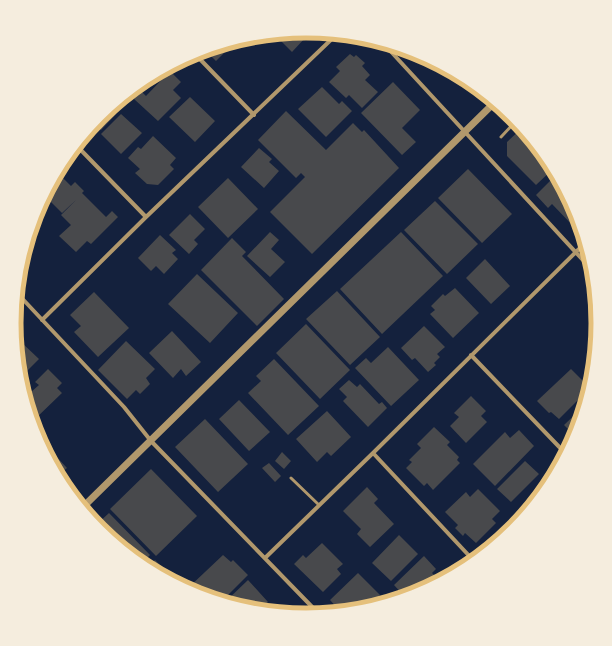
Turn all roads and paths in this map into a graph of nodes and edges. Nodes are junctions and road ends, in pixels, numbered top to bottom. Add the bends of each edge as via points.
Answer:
1 (332, 39) edge
2 (390, 51) edge
3 (200, 59) edge
4 (491, 106) edge
5 (254, 115) junction
6 (512, 126) edge
7 (464, 131) junction
8 (501, 138) dead end
9 (80, 150) edge
10 (146, 217) junction
11 (580, 247) edge
12 (575, 252) junction
13 (585, 262) edge
14 (22, 299) edge
15 (42, 320) junction
16 (471, 356) junction
17 (151, 441) junction
18 (562, 450) edge
19 (373, 453) junction
20 (291, 478) dead end
21 (86, 504) edge
22 (319, 505) junction
23 (469, 556) edge
24 (265, 558) junction
25 (313, 608) edge

1 - 5 street
2 - 7 street
3 - 5 street
4 - 7 street
5 - 10 street
6 - 8 lane
7 - 12 street
7 - 17 street
9 - 10 street
10 - 15 street
11 - 12 street
12 - 13 street
12 - 16 street
14 - 15 street
15 - 17 street via 124,407
16 - 18 street
16 - 19 street
17 - 21 street
17 - 24 street
19 - 22 street
19 - 23 street
20 - 22 lane
22 - 24 street
24 - 25 street

